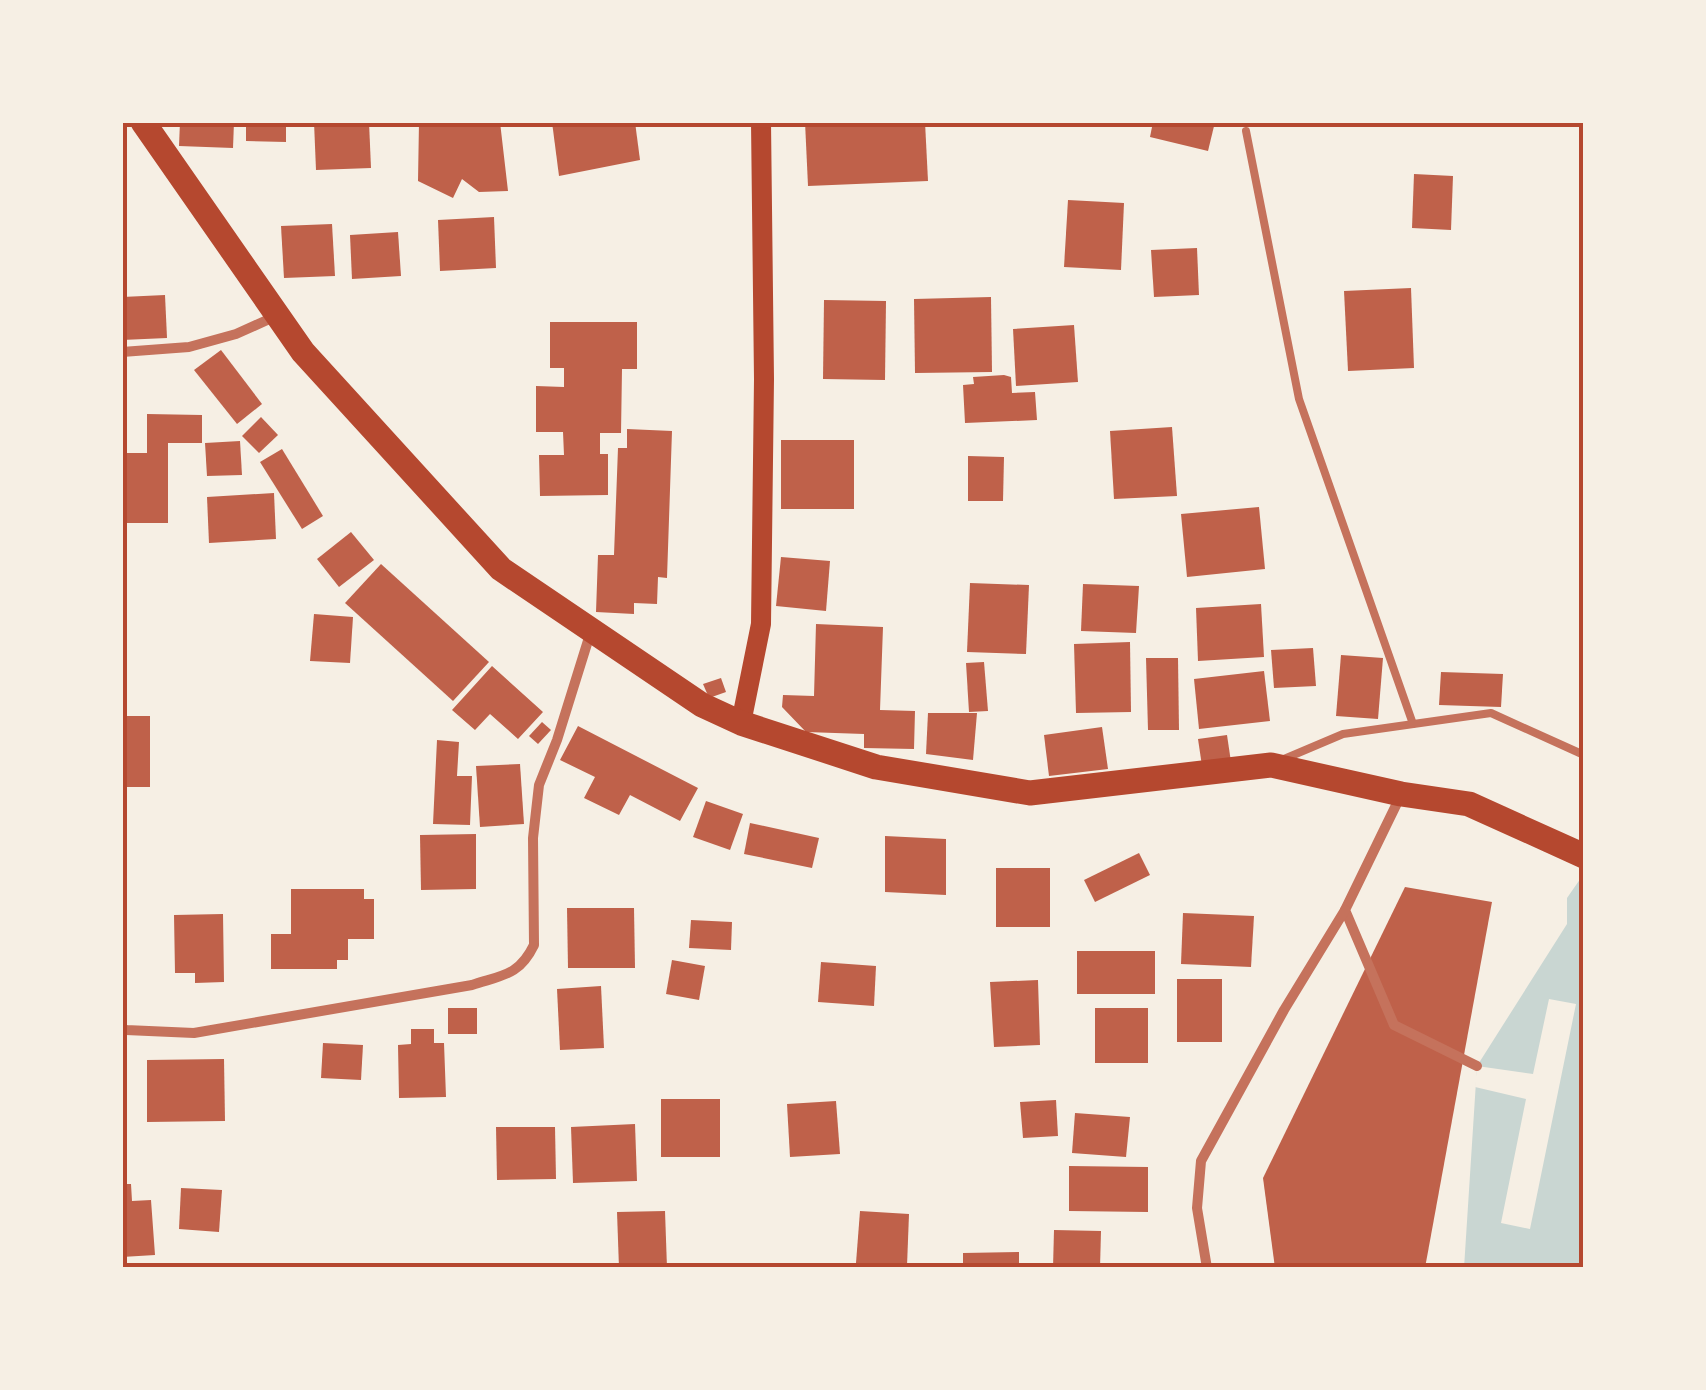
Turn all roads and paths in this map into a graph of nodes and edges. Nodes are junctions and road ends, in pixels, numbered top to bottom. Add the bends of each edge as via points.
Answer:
1 (143, 122) edge
2 (761, 122) edge
3 (1246, 131) dead end
4 (276, 316) junction
5 (122, 352) edge
6 (592, 630) junction
7 (741, 724) junction
8 (1413, 724) junction
9 (1584, 755) edge
10 (1271, 765) junction
11 (1401, 794) junction
12 (1584, 856) edge
13 (1345, 910) junction
14 (124, 1029) edge
15 (122, 1044) edge
16 (1478, 1066) dead end
17 (1208, 1268) edge

1 - 4 main road
2 - 7 main road via 761,624
3 - 8 lane via 1300,399
4 - 5 street via 189,347
4 - 6 main road via 501,569
6 - 7 main road
6 - 14 street via 539,785 534,946 526,961 512,972 456,988 194,1033
7 - 10 main road via 876,767 1030,792
8 - 9 lane via 1491,713
8 - 10 lane via 1344,734
10 - 11 main road
11 - 12 main road via 1469,804
11 - 13 street
13 - 16 street via 1394,1025
13 - 17 street via 1200,1161 1197,1208
14 - 15 street

